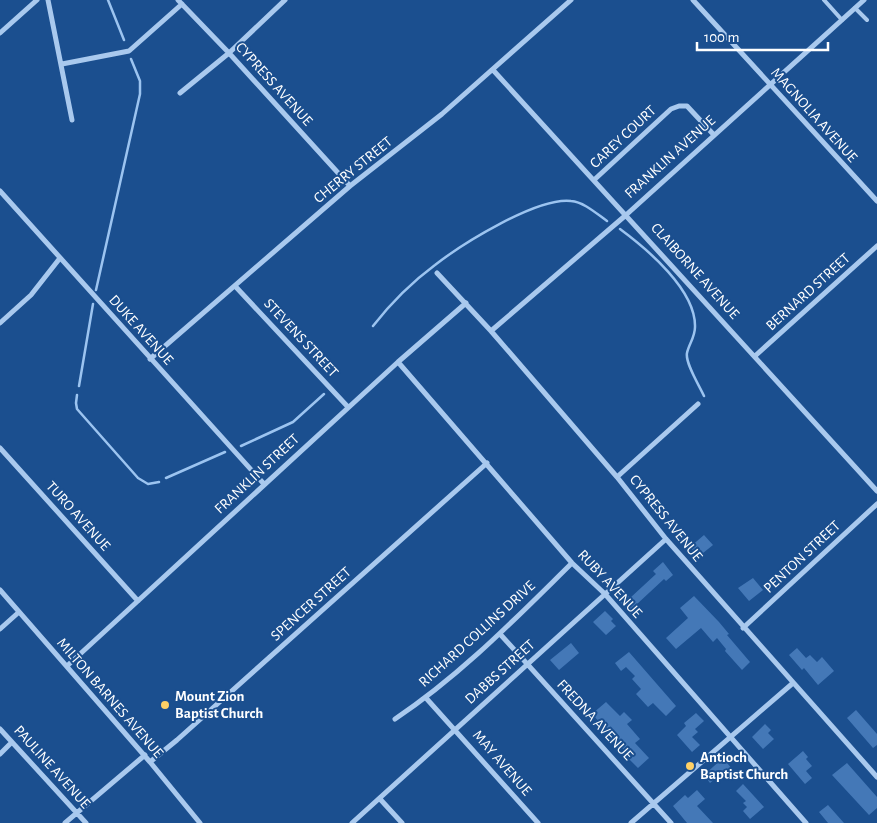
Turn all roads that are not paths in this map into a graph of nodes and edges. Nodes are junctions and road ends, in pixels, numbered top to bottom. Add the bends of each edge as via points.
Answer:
1 (37, 0) edge
2 (48, 0) edge
3 (285, 0) edge
4 (571, 0) edge
5 (693, 0) edge
6 (824, 0) edge
7 (864, 0) edge
8 (180, 2) edge
9 (855, 8) junction
10 (842, 20) junction
11 (867, 20) dead end
12 (0, 33) edge
13 (229, 53) junction
14 (62, 64) junction
15 (493, 70) junction
16 (771, 86) junction
17 (180, 93) dead end
18 (72, 120) dead end
19 (714, 135) junction
20 (594, 180) junction
21 (350, 186) junction
22 (0, 191) edge
23 (877, 202) edge
24 (626, 215) junction
25 (877, 246) edge
26 (60, 258) junction
27 (437, 273) dead end
28 (235, 286) junction
29 (466, 303) junction
30 (0, 323) edge
31 (491, 331) junction
32 (755, 356) junction
33 (150, 359) junction
34 (398, 362) junction
35 (698, 404) dead end
36 (348, 407) junction
37 (0, 448) edge
38 (487, 463) junction
39 (617, 477) junction
40 (264, 484) junction
41 (877, 491) edge
42 (877, 504) edge
43 (666, 539) junction
44 (572, 563) junction
45 (0, 590) edge
46 (605, 594) junction
47 (138, 601) junction
48 (19, 612) junction
49 (743, 628) junction
50 (0, 629) edge
51 (500, 634) junction
52 (527, 665) junction
53 (67, 666) junction
54 (793, 683) junction
55 (426, 698) junction
56 (395, 719) dead end
57 (0, 729) edge
58 (455, 729) junction
59 (730, 738) junction
60 (12, 742) junction
61 (0, 754) edge
62 (145, 755) junction
63 (150, 762) junction
64 (875, 770) edge
65 (877, 777) edge
66 (380, 798) junction
67 (653, 803) junction
68 (76, 813) junction
69 (65, 823) edge
70 (86, 823) edge
71 (200, 823) edge
72 (352, 823) edge
73 (402, 823) edge
74 (538, 823) edge
75 (631, 823) edge
76 (671, 823) edge
77 (806, 823) edge

1 - 12 street
2 - 14 street
3 - 13 street
4 - 15 street, CHERRY STREET
5 - 16 street, MAGNOLIA AVENUE
6 - 10 lane
7 - 9 street, FRANKLIN AVENUE
8 - 13 street, CYPRESS AVENUE
8 - 14 street via 129,51
9 - 10 street, FRANKLIN AVENUE
9 - 11 lane
10 - 16 street, FRANKLIN AVENUE
13 - 17 street
13 - 21 street, CYPRESS AVENUE
14 - 18 street
15 - 20 street, CLAIBORNE AVENUE
15 - 21 street, CHERRY STREET via 420,133
16 - 19 street, FRANKLIN AVENUE
16 - 23 street, MAGNOLIA AVENUE
19 - 20 street, CAREY COURT via 687,106 671,109
19 - 24 street, FRANKLIN AVENUE
20 - 24 street, CLAIBORNE AVENUE
21 - 28 street, CHERRY STREET
22 - 26 street, DUKE AVENUE
24 - 31 street, FRANKLIN AVENUE
24 - 32 street, CLAIBORNE AVENUE
25 - 32 street, BERNARD STREET
26 - 30 street via 31,295
26 - 33 street, DUKE AVENUE
27 - 29 street, CYPRESS AVENUE
28 - 33 street, CHERRY STREET
28 - 36 street, STEVENS STREET
29 - 31 street, CYPRESS AVENUE
29 - 34 street, FRANKLIN STREET
31 - 39 street, CYPRESS AVENUE
32 - 41 street, CLAIBORNE AVENUE
33 - 40 street, DUKE AVENUE
34 - 36 street, FRANKLIN STREET
34 - 38 street, RUBY AVENUE
35 - 39 street
36 - 40 street, FRANKLIN STREET
37 - 47 street, TURO AVENUE
38 - 44 street, RUBY AVENUE
38 - 63 street, SPENCER STREET
39 - 43 street, CYPRESS AVENUE
40 - 47 street, FRANKLIN STREET
42 - 49 street, PENTON STREET
43 - 46 street, DABBS STREET
43 - 49 street, CYPRESS AVENUE
44 - 46 street, RUBY AVENUE
44 - 51 street, RICHARD COLLINS DRIVE
45 - 48 street, MILTON BARNES AVENUE
46 - 52 street, DABBS STREET
46 - 59 street, RUBY AVENUE
47 - 53 street, FRANKLIN STREET
48 - 50 street
48 - 53 street, MILTON BARNES AVENUE
49 - 54 street, CYPRESS AVENUE
51 - 52 street, FREDNA AVENUE
51 - 55 street, RICHARD COLLINS DRIVE
52 - 58 street, DABBS STREET
52 - 67 street, FREDNA AVENUE
53 - 62 street, MILTON BARNES AVENUE
54 - 59 street
54 - 64 street, CYPRESS AVENUE
55 - 56 street, RICHARD COLLINS DRIVE
55 - 58 street, MAY AVENUE
57 - 60 street, PAULINE AVENUE
58 - 66 street, DABBS STREET
58 - 74 street, MAY AVENUE
59 - 67 street
59 - 77 street, RUBY AVENUE
60 - 61 street
60 - 68 street, PAULINE AVENUE
62 - 63 street, MILTON BARNES AVENUE
62 - 68 street
63 - 71 street, MILTON BARNES AVENUE
64 - 65 street, CYPRESS AVENUE
66 - 72 street, DABBS STREET
66 - 73 street
67 - 75 street
67 - 76 street, FREDNA AVENUE
68 - 69 street
68 - 70 street, PAULINE AVENUE

